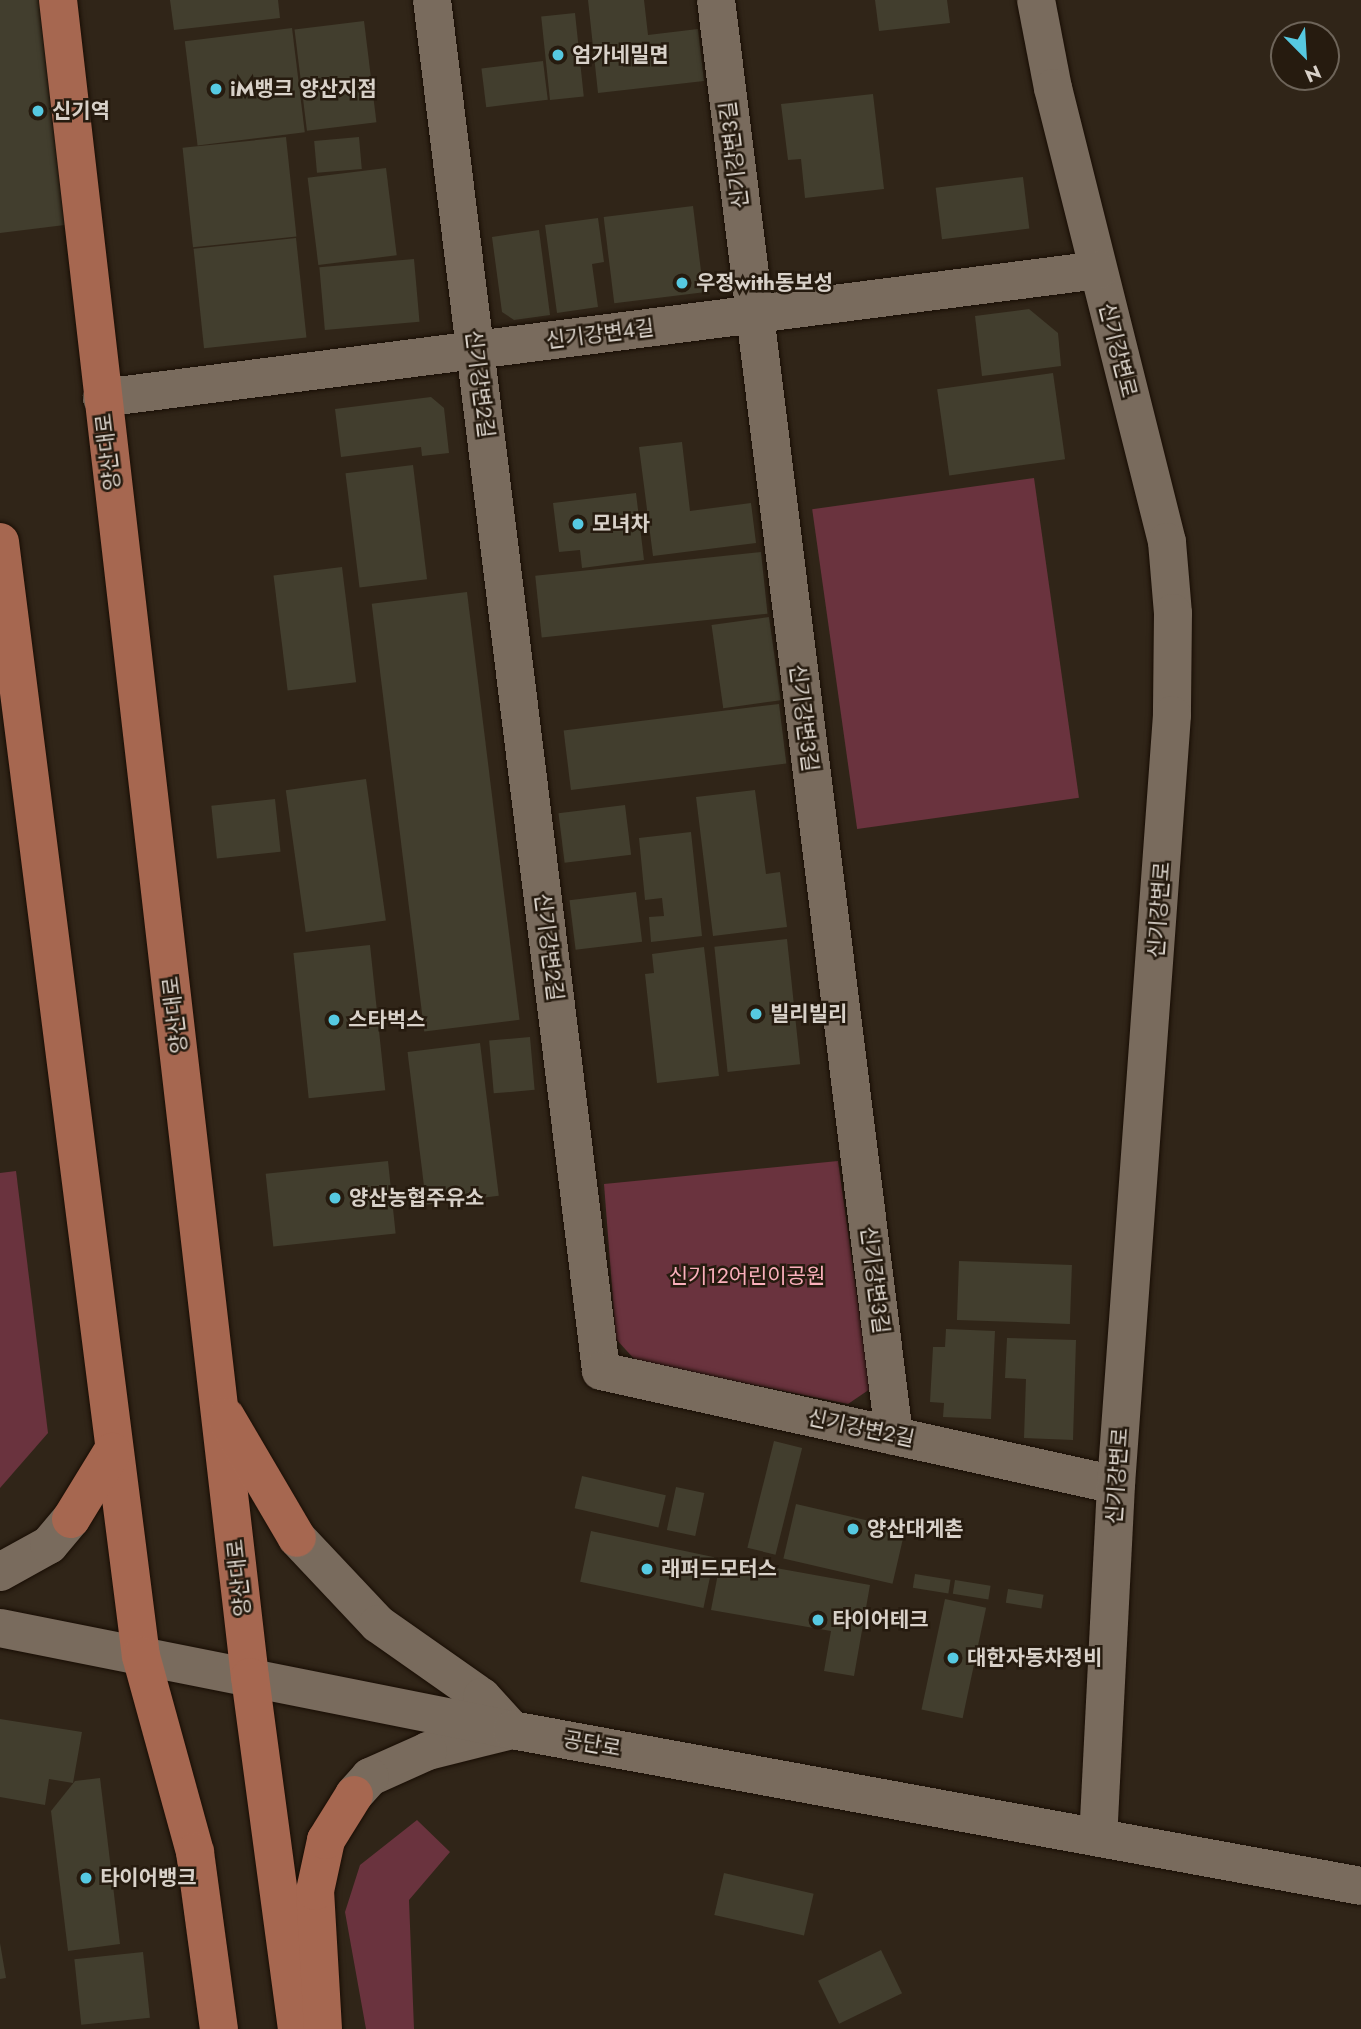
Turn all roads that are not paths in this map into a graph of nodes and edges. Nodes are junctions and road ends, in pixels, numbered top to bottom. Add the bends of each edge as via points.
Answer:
1 (58, 0) edge
2 (432, 0) edge
3 (716, 0) edge
4 (1036, 0) edge
5 (1098, 270) junction
6 (753, 315) junction
7 (475, 351) junction
8 (102, 398) junction
9 (0, 542) edge
10 (221, 1409) junction
11 (894, 1436) junction
12 (112, 1452) junction
13 (1116, 1485) junction
14 (71, 1520) joint
15 (297, 1538) joint
16 (0, 1572) edge
17 (0, 1628) edge
18 (141, 1656) junction
19 (250, 1677) junction
20 (512, 1730) junction
21 (354, 1795) joint
22 (1098, 1835) junction
23 (1361, 1885) edge
24 (219, 2029) edge
25 (297, 2029) edge
26 (323, 2029) edge

1 - 8 main road, 양산대로
2 - 7 street, 신기강변2길
3 - 6 street, 신기강변3길
4 - 5 street, 신기강변로
5 - 6 street, 신기강변4길
5 - 13 street, 신기강변로 via 1167,542 1173,613 1169,756
6 - 7 street, 신기강변4길
6 - 11 street, 신기강변3길
7 - 8 street, 신기강변4길
7 - 11 street, 신기강변2길 via 601,1371
8 - 10 main road, 양산대로
9 - 12 main road
10 - 15 main road
10 - 19 main road, 양산대로
11 - 13 street, 신기강변2길
12 - 14 main road
12 - 18 main road
13 - 22 street, 신기강변로
14 - 16 street via 49,1545
15 - 20 street via 378,1624 482,1698
17 - 18 street, 공단로
18 - 19 street, 공단로
18 - 24 main road via 195,1852
19 - 20 street, 공단로
19 - 25 main road, 양산대로
20 - 21 street via 428,1751 370,1777
20 - 22 street, 공단로
21 - 26 main road via 326,1840 315,1891
22 - 23 street, 공단로

